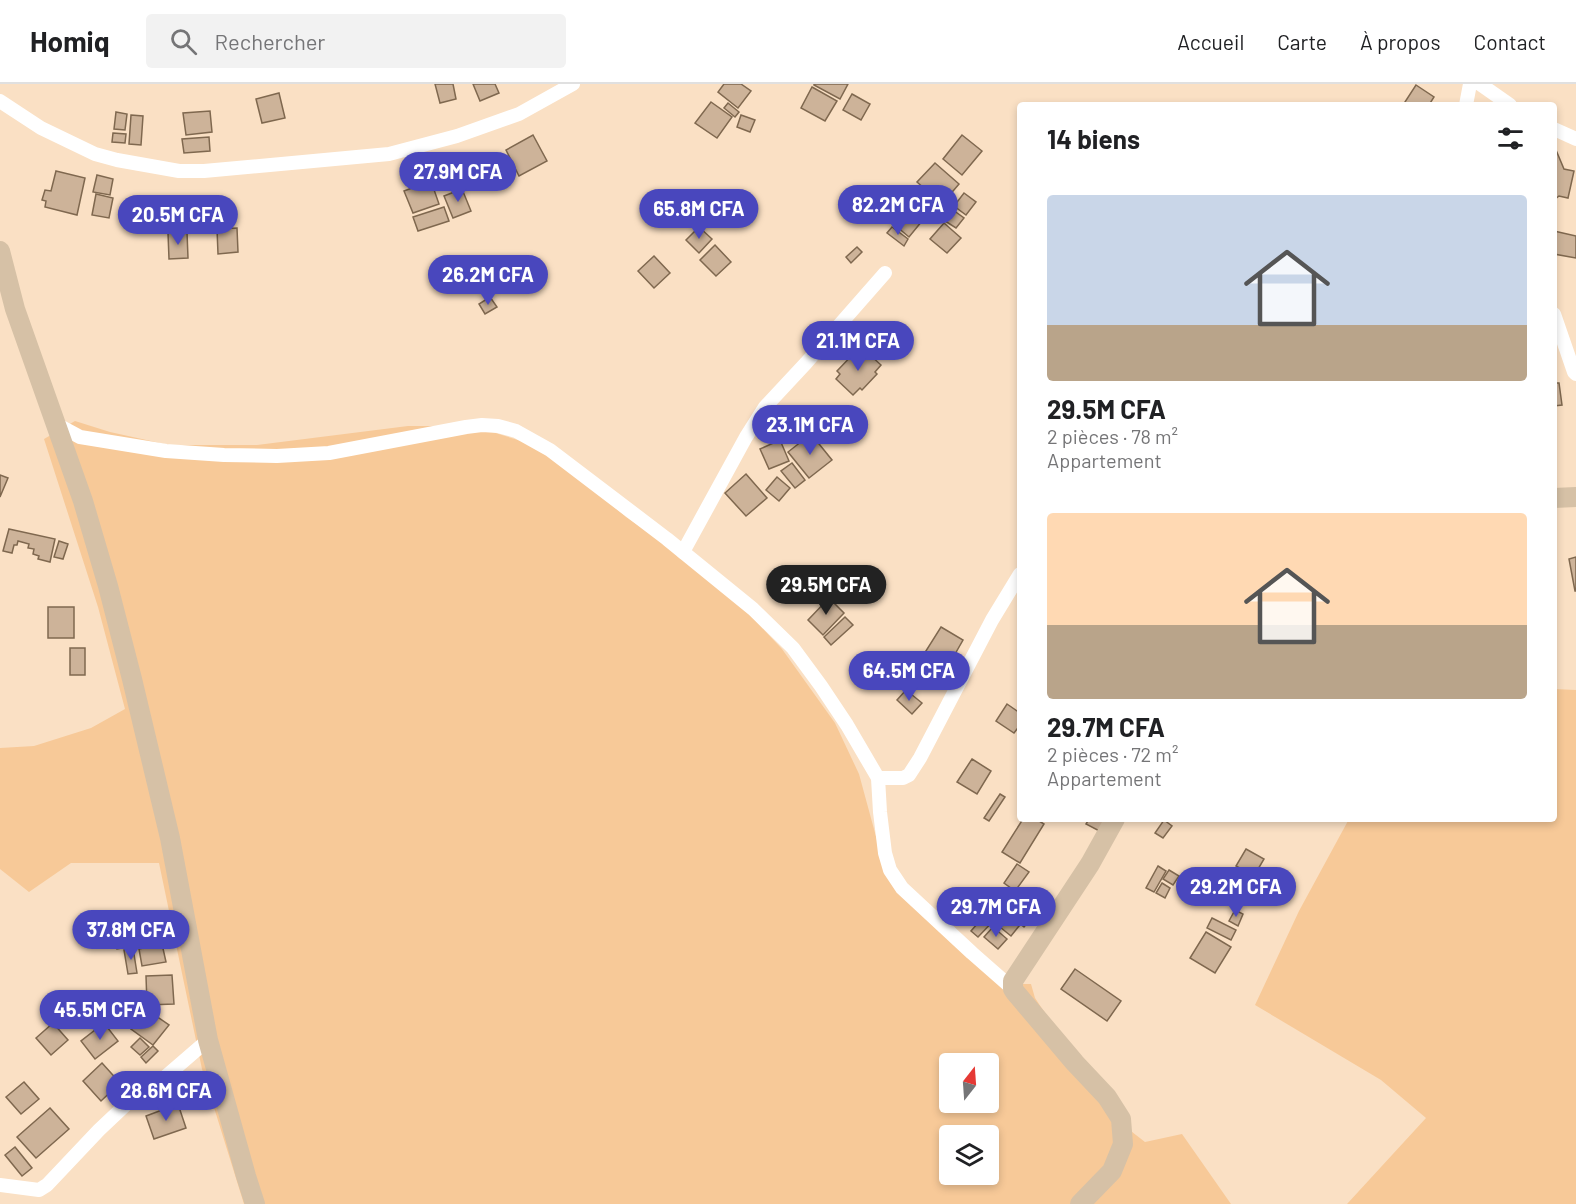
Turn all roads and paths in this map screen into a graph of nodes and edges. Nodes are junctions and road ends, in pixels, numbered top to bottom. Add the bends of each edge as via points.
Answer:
1 (573, 84) edge
2 (1470, 84) edge
3 (1480, 84) edge
4 (0, 101) edge
5 (1467, 102) edge
6 (1506, 102) edge
7 (1557, 130) edge
8 (1576, 139) edge
9 (0, 251) edge
10 (885, 273) dead end
11 (1557, 323) edge
12 (1576, 374) edge
13 (54, 423) junction
14 (1576, 497) edge
15 (1557, 498) edge
16 (683, 552) junction
17 (1017, 579) edge
18 (878, 778) junction
19 (1113, 822) edge
20 (1013, 988) junction
21 (208, 1040) junction
22 (0, 1185) edge
23 (255, 1204) edge
24 (1080, 1204) edge

1 - 4 street via 519,114 403,151 194,172 95,154 40,128
2 - 5 street
3 - 6 street
7 - 8 street
9 - 13 main road via 15,309
10 - 16 street via 765,407
11 - 12 street
13 - 16 street via 80,437 154,449 277,456 329,453 466,427 498,426 516,431 550,450
13 - 21 main road via 86,512 132,679 170,838
14 - 15 main road
16 - 18 street via 753,609 793,648 847,725
17 - 18 street via 909,775
18 - 20 street via 890,870 902,888
19 - 20 main road via 1013,981
20 - 24 main road via 1107,1097 1121,1119 1123,1144 1112,1171
21 - 22 street via 164,1078 134,1097 47,1185 39,1190
21 - 23 main road

